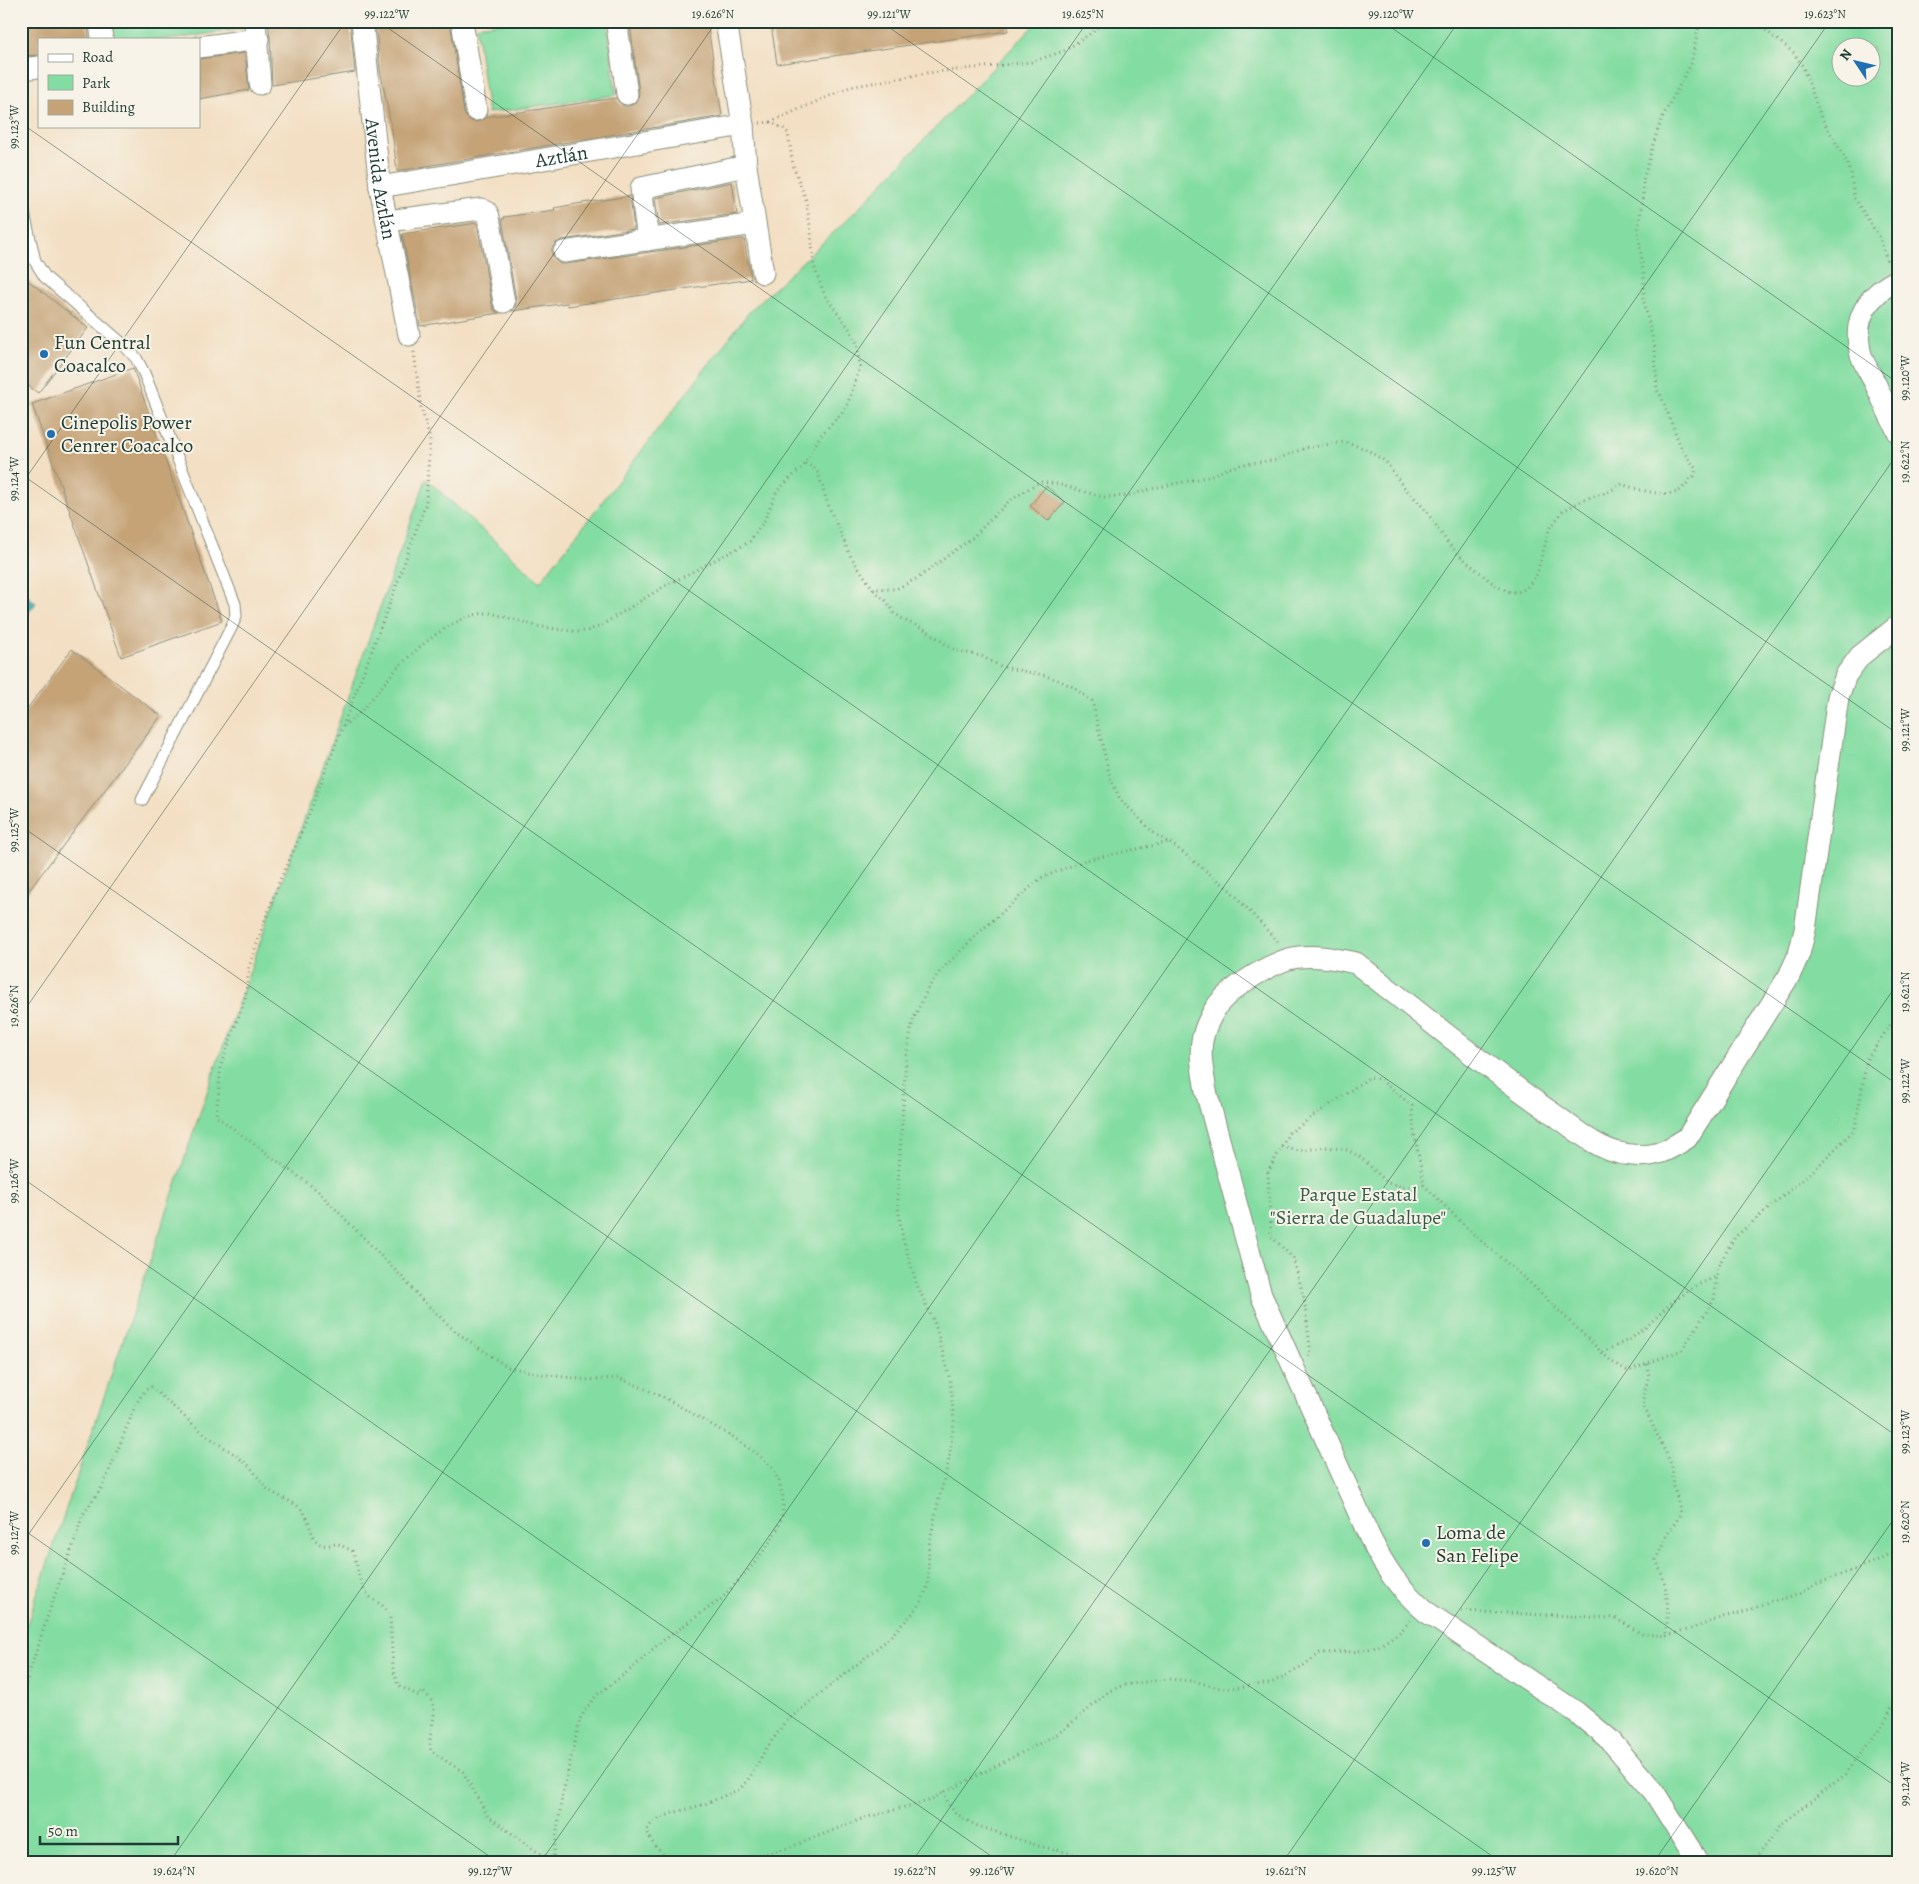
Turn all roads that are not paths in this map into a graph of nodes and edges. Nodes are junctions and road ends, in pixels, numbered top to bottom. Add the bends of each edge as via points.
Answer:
1 (100, 21) edge
2 (362, 21) edge
3 (462, 21) edge
4 (618, 21) edge
5 (726, 21) edge
6 (256, 30) edge
7 (102, 38) edge
8 (200, 48) edge
9 (38, 67) edge
10 (21, 69) edge
11 (260, 84) dead end
12 (627, 94) dead end
13 (476, 110) dead end
14 (743, 125) junction
15 (746, 166) junction
16 (380, 186) junction
17 (21, 200) edge
18 (387, 221) junction
19 (755, 224) junction
20 (648, 240) junction
21 (564, 252) dead end
22 (762, 273) dead end
23 (1892, 282) edge
24 (504, 302) dead end
25 (409, 335) road end
26 (1898, 432) edge
27 (1898, 626) edge
28 (142, 800) dead end
29 (1697, 1863) edge

1 - 7 street
2 - 16 street, Avenida Aztlán
3 - 13 street
4 - 12 street
5 - 14 street
6 - 8 street
6 - 11 street
9 - 10 street
14 - 15 street
14 - 16 street, Aztlán
15 - 19 street
15 - 20 street via 641,188
16 - 18 street, Avenida Aztlán
17 - 28 lane via 39,270 136,358 235,604 236,616 232,626
18 - 24 street via 481,209 487,212
18 - 25 street, Avenida Aztlán
19 - 20 street
19 - 22 street
20 - 21 street
23 - 26 street via 1872,298 1861,314 1858,332 1860,353
27 - 29 street via 1860,656 1846,675 1838,698 1799,954 1789,976 1687,1138 1668,1150 1645,1157 1622,1154 1600,1146 1523,1093 1356,964 1328,957 1297,957 1271,966 1242,983 1216,1007 1203,1035 1201,1059 1206,1091 1261,1295 1384,1565 1406,1594 1425,1611 1576,1712 1610,1740 1654,1792

